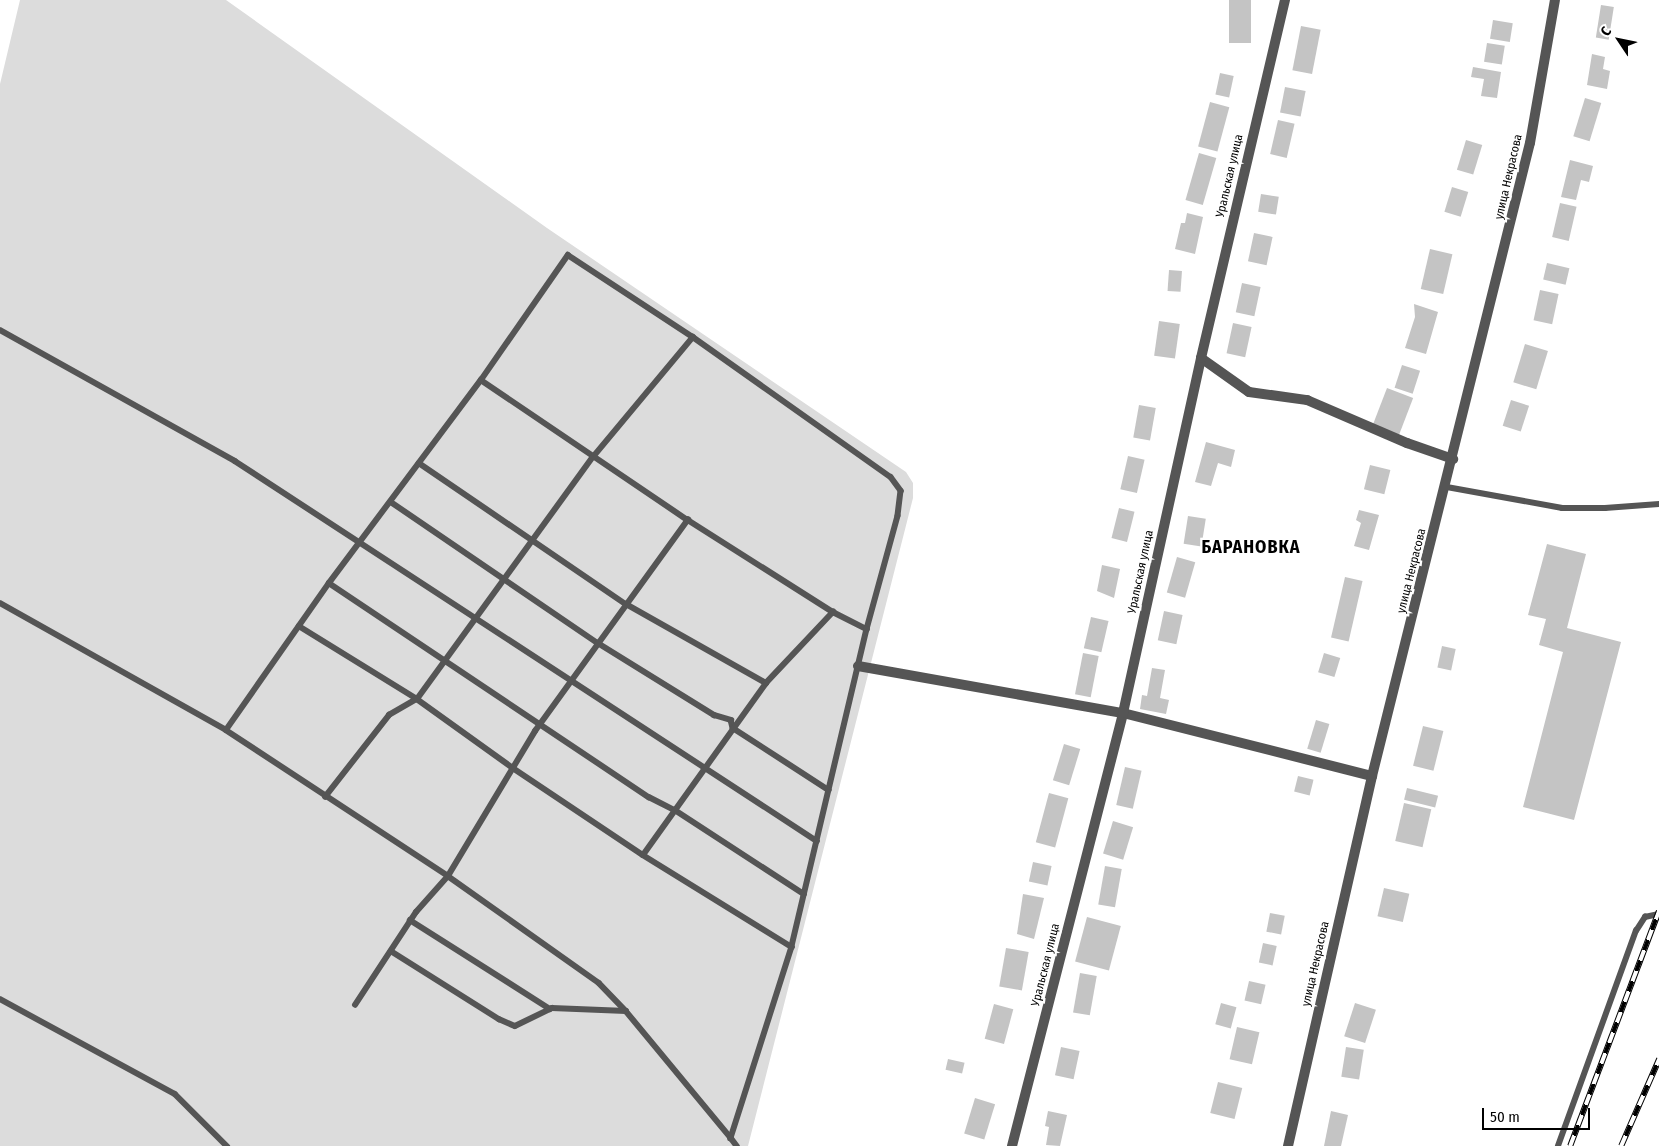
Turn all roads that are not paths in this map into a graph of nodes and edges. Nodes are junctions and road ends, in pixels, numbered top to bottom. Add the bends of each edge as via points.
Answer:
1 (1285, 0) edge
2 (1555, 0) edge
3 (0, 330) edge
4 (693, 337) junction
5 (1201, 358) junction
6 (481, 380) junction
7 (593, 458) junction
8 (1453, 459) junction
9 (419, 463) junction
10 (1447, 487) junction
11 (391, 502) junction
12 (1659, 504) edge
13 (688, 520) junction
14 (532, 541) junction
15 (361, 542) junction
16 (505, 578) junction
17 (329, 583) junction
18 (0, 603) edge
19 (626, 604) junction
20 (833, 612) junction
21 (475, 620) junction
22 (299, 626) junction
23 (867, 629) junction
24 (598, 643) junction
25 (444, 662) junction
26 (858, 666) junction
27 (570, 682) junction
28 (766, 683) junction
29 (418, 699) junction
30 (1124, 712) junction
31 (539, 724) junction
32 (733, 728) junction
33 (226, 730) junction
34 (513, 768) junction
35 (705, 768) junction
36 (1372, 776) junction
37 (829, 790) junction
38 (325, 797) junction
39 (675, 810) junction
40 (817, 841) junction
41 (643, 855) junction
42 (448, 876) junction
43 (804, 894) junction
44 (1659, 914) edge
45 (410, 920) junction
46 (792, 947) junction
47 (391, 951) junction
48 (0, 999) edge
49 (356, 1006) dead end
50 (550, 1009) junction
51 (626, 1011) junction
52 (731, 1138) junction
53 (227, 1146) edge
54 (737, 1146) edge
55 (1012, 1146) edge
56 (1288, 1146) edge
57 (1558, 1146) edge

1 - 5 street, Уральская улица
2 - 8 street, улица Некрасова via 1530,143
3 - 15 lane via 235,461
4 - 6 lane via 568,255
4 - 7 lane
4 - 23 lane via 897,483 902,500
5 - 8 street via 1249,392 1307,400
5 - 30 street, Уральская улица
6 - 7 lane
6 - 9 lane
7 - 13 lane
7 - 14 lane
8 - 10 street, улица Некрасова
9 - 11 lane
9 - 14 lane
10 - 12 lane via 1562,508
10 - 36 street, улица Некрасова
11 - 15 lane
11 - 16 lane
13 - 19 lane
13 - 20 lane
14 - 16 lane
14 - 19 lane
15 - 17 lane
15 - 21 lane
16 - 21 lane
16 - 24 lane
17 - 22 lane
17 - 25 lane
18 - 33 lane
19 - 24 lane
19 - 28 lane
20 - 23 lane
20 - 28 lane
21 - 25 lane
21 - 27 lane
22 - 29 lane
22 - 33 lane
23 - 26 lane
24 - 27 lane
24 - 32 lane via 714,715 731,720
25 - 29 lane
25 - 31 lane
26 - 30 street
26 - 37 lane
27 - 31 lane
27 - 35 lane
28 - 32 lane
29 - 34 lane
29 - 38 lane via 389,715
30 - 36 street
30 - 55 street, Уральская улица
31 - 34 lane
31 - 39 lane via 649,797
32 - 35 lane
32 - 37 lane
33 - 38 lane
34 - 41 lane
34 - 42 lane
35 - 39 lane
35 - 40 lane
36 - 56 street, улица Некрасова
37 - 40 lane
38 - 42 lane
39 - 41 lane
39 - 43 lane
40 - 43 lane
41 - 46 lane
42 - 45 lane
42 - 51 lane via 598,983
43 - 46 lane
44 - 57 lane via 1645,917 1636,931
45 - 47 lane
45 - 50 lane
46 - 52 lane
47 - 49 lane
47 - 50 lane via 515,1026
48 - 53 lane via 175,1094
50 - 51 lane
51 - 52 lane
52 - 54 lane

